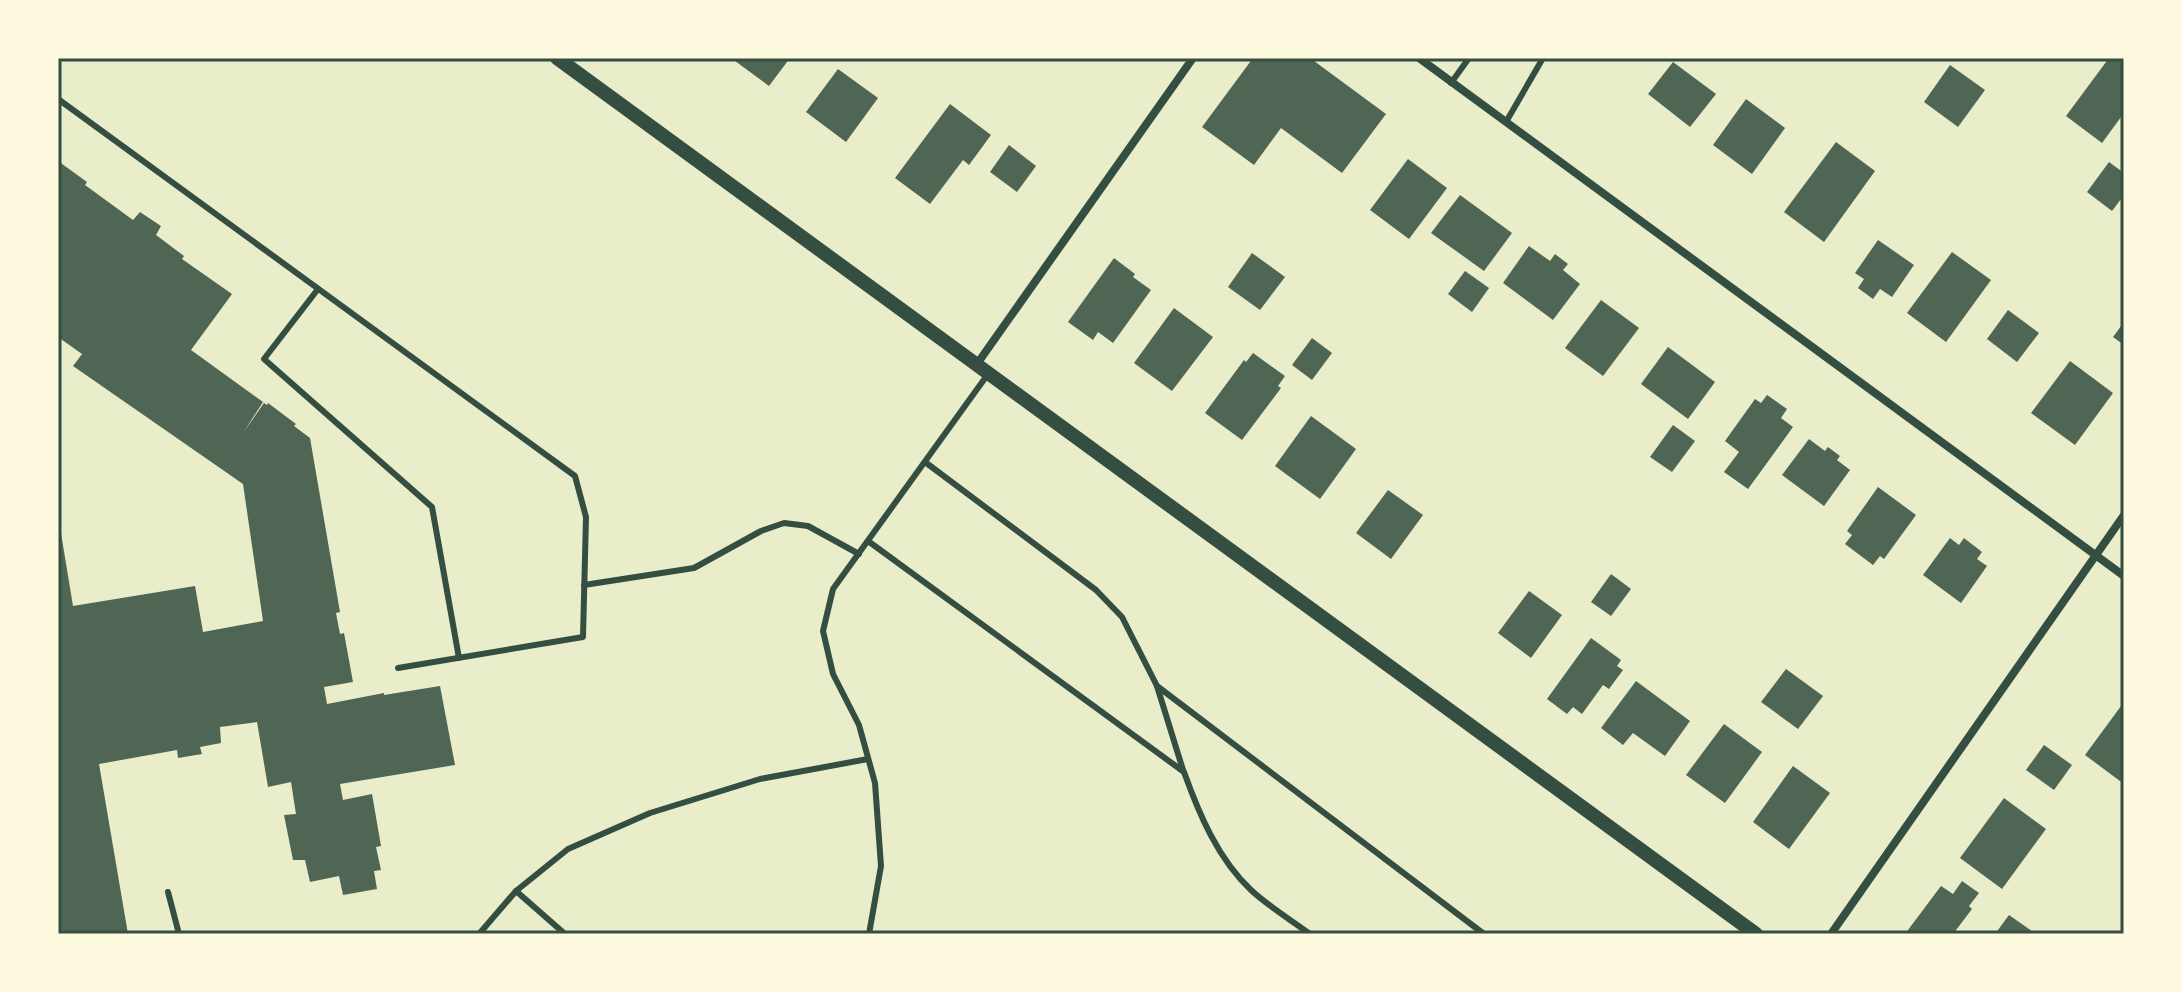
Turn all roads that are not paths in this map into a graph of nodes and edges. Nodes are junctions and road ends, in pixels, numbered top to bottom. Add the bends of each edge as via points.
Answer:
1 (557, 58) edge
2 (1193, 58) edge
3 (1419, 58) edge
4 (1469, 58) edge
5 (1543, 58) edge
6 (1451, 83) junction
7 (58, 99) edge
8 (1506, 122) junction
9 (318, 289) junction
10 (982, 369) junction
11 (925, 462) junction
12 (2124, 515) edge
13 (868, 541) junction
14 (859, 554) junction
15 (2096, 555) junction
16 (2124, 576) edge
17 (584, 585) junction
18 (459, 658) junction
19 (398, 668) dead end
20 (1157, 686) junction
21 (868, 759) junction
22 (1184, 772) junction
23 (516, 891) junction
24 (168, 892) dead end
25 (179, 934) edge
26 (479, 934) edge
27 (565, 934) edge
28 (869, 934) edge
29 (1310, 934) edge
30 (1484, 934) edge
31 (1756, 934) edge
32 (1831, 934) edge

1 - 10 street
2 - 10 street
3 - 6 street
4 - 6 lane
5 - 8 lane
6 - 8 street
7 - 9 lane
8 - 15 street
9 - 17 lane via 575,476 586,517
9 - 18 lane via 264,359 432,507
10 - 11 lane
10 - 31 street
11 - 13 lane
11 - 20 lane via 1110,603
12 - 15 street
13 - 14 lane
13 - 22 lane
14 - 17 lane via 808,526 784,523 694,568
14 - 21 lane via 833,589 823,631 833,674 859,725
15 - 16 street
15 - 32 street
17 - 18 lane via 583,637
18 - 19 lane
20 - 22 lane
20 - 30 lane
21 - 23 lane via 760,779 650,813 568,849
21 - 28 lane via 875,783 881,866
22 - 29 lane via 1198,812 1237,874
23 - 26 lane
23 - 27 lane
24 - 25 lane

